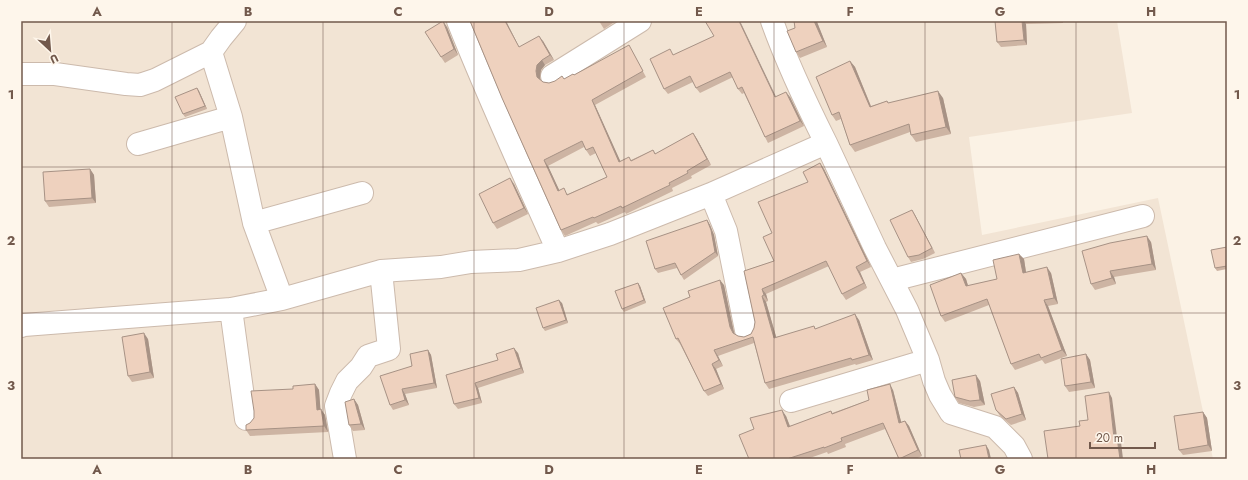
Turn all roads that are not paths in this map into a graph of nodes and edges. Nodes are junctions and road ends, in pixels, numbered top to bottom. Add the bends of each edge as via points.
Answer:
1 (235, 21) edge
2 (458, 21) edge
3 (640, 21) edge
4 (772, 21) edge
5 (211, 52) junction
6 (21, 74) edge
7 (552, 76) dead end
8 (231, 118) junction
9 (826, 143) junction
10 (138, 144) dead end
11 (362, 193) dead end
12 (711, 194) junction
13 (1143, 216) dead end
14 (254, 223) junction
15 (558, 251) junction
16 (381, 271) junction
17 (892, 280) junction
18 (282, 299) junction
19 (231, 309) junction
20 (21, 326) edge
21 (746, 330) dead end
22 (928, 360) junction
23 (791, 402) dead end
24 (246, 419) dead end
25 (345, 459) edge
26 (1021, 459) edge

1 - 5 street
2 - 15 street
3 - 7 street
4 - 9 street via 782,49
5 - 6 street via 140,85 55,74
5 - 8 street
8 - 10 street
8 - 14 street
9 - 12 street
9 - 17 street
11 - 14 street
12 - 15 street via 610,234
12 - 21 street via 726,231
13 - 17 street
14 - 18 street
15 - 16 street via 519,260
16 - 18 street
16 - 25 street via 389,349 368,356 341,392 336,406
17 - 22 street
18 - 19 street
19 - 20 street
19 - 24 street
22 - 23 street
22 - 26 street via 940,395 951,413 995,427 1014,446

